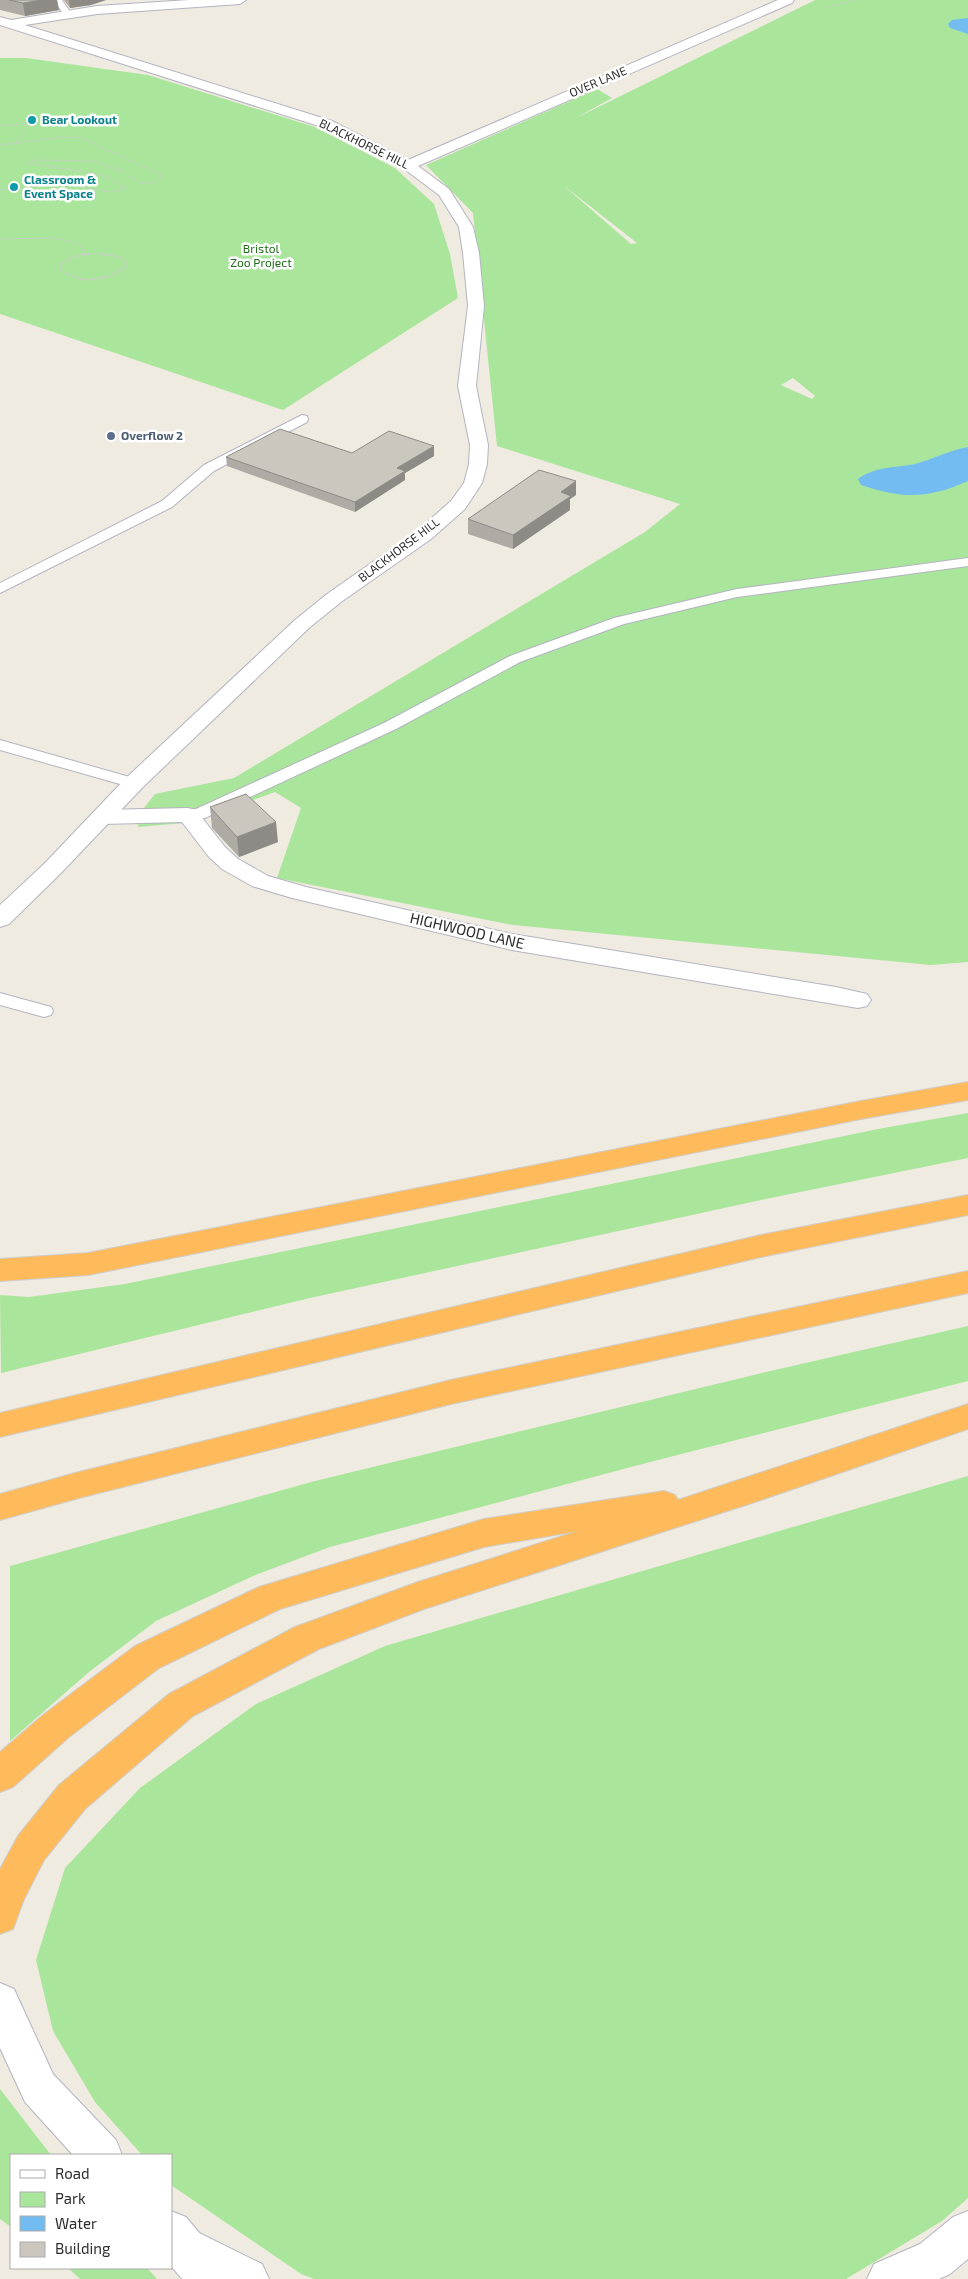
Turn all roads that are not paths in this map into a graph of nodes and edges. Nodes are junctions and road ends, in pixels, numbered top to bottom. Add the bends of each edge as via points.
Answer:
1 (58, 0) edge
2 (240, 0) edge
3 (788, 0) edge
4 (66, 13) junction
5 (6, 22) edge
6 (408, 164) junction
7 (302, 418) dead end
8 (968, 562) edge
9 (0, 589) edge
10 (0, 745) edge
11 (134, 783) junction
12 (188, 815) junction
13 (102, 817) junction
14 (0, 919) edge
15 (0, 999) edge
16 (858, 1000) dead end
17 (44, 1011) dead end
18 (968, 1091) edge
19 (968, 1204) edge
20 (0, 1270) edge
21 (968, 1282) edge
22 (968, 1416) edge
23 (0, 1425) edge
24 (755, 1489) junction
25 (0, 1507) edge
26 (0, 1775) edge
27 (0, 1916) edge
28 (0, 2003) edge
29 (100, 2154) edge
30 (968, 2232) edge
31 (177, 2239) edge
32 (210, 2279) edge
33 (246, 2279) edge
34 (889, 2279) edge

1 - 4 lane
2 - 4 main road
3 - 6 main road, OVER LANE
4 - 5 main road
5 - 6 main road, BLACKHORSE HILL via 327,124
6 - 11 main road, BLACKHORSE HILL via 444,192 466,227 476,306 467,386 479,445 473,484 458,505 424,535 302,624
7 - 9 lane via 209,468 167,504
8 - 12 lane via 737,593 619,621 516,659 390,726 199,814
10 - 11 lane
11 - 13 main road, BLACKHORSE HILL
12 - 13 main road
12 - 16 main road, HIGHWOOD LANE via 230,864 260,881 301,893 512,942
13 - 14 main road, BLACKHORSE HILL
15 - 17 lane
18 - 20 highway via 88,1264
19 - 23 highway via 761,1246
21 - 25 highway via 451,1392
22 - 24 highway
24 - 26 highway via 484,1533 271,1597 147,1657 56,1726
24 - 27 highway via 418,1596 307,1638 181,1705 72,1796 31,1848 7,1894
28 - 29 main road via 39,2088
30 - 34 main road via 935,2259
31 - 32 main road
31 - 33 main road

